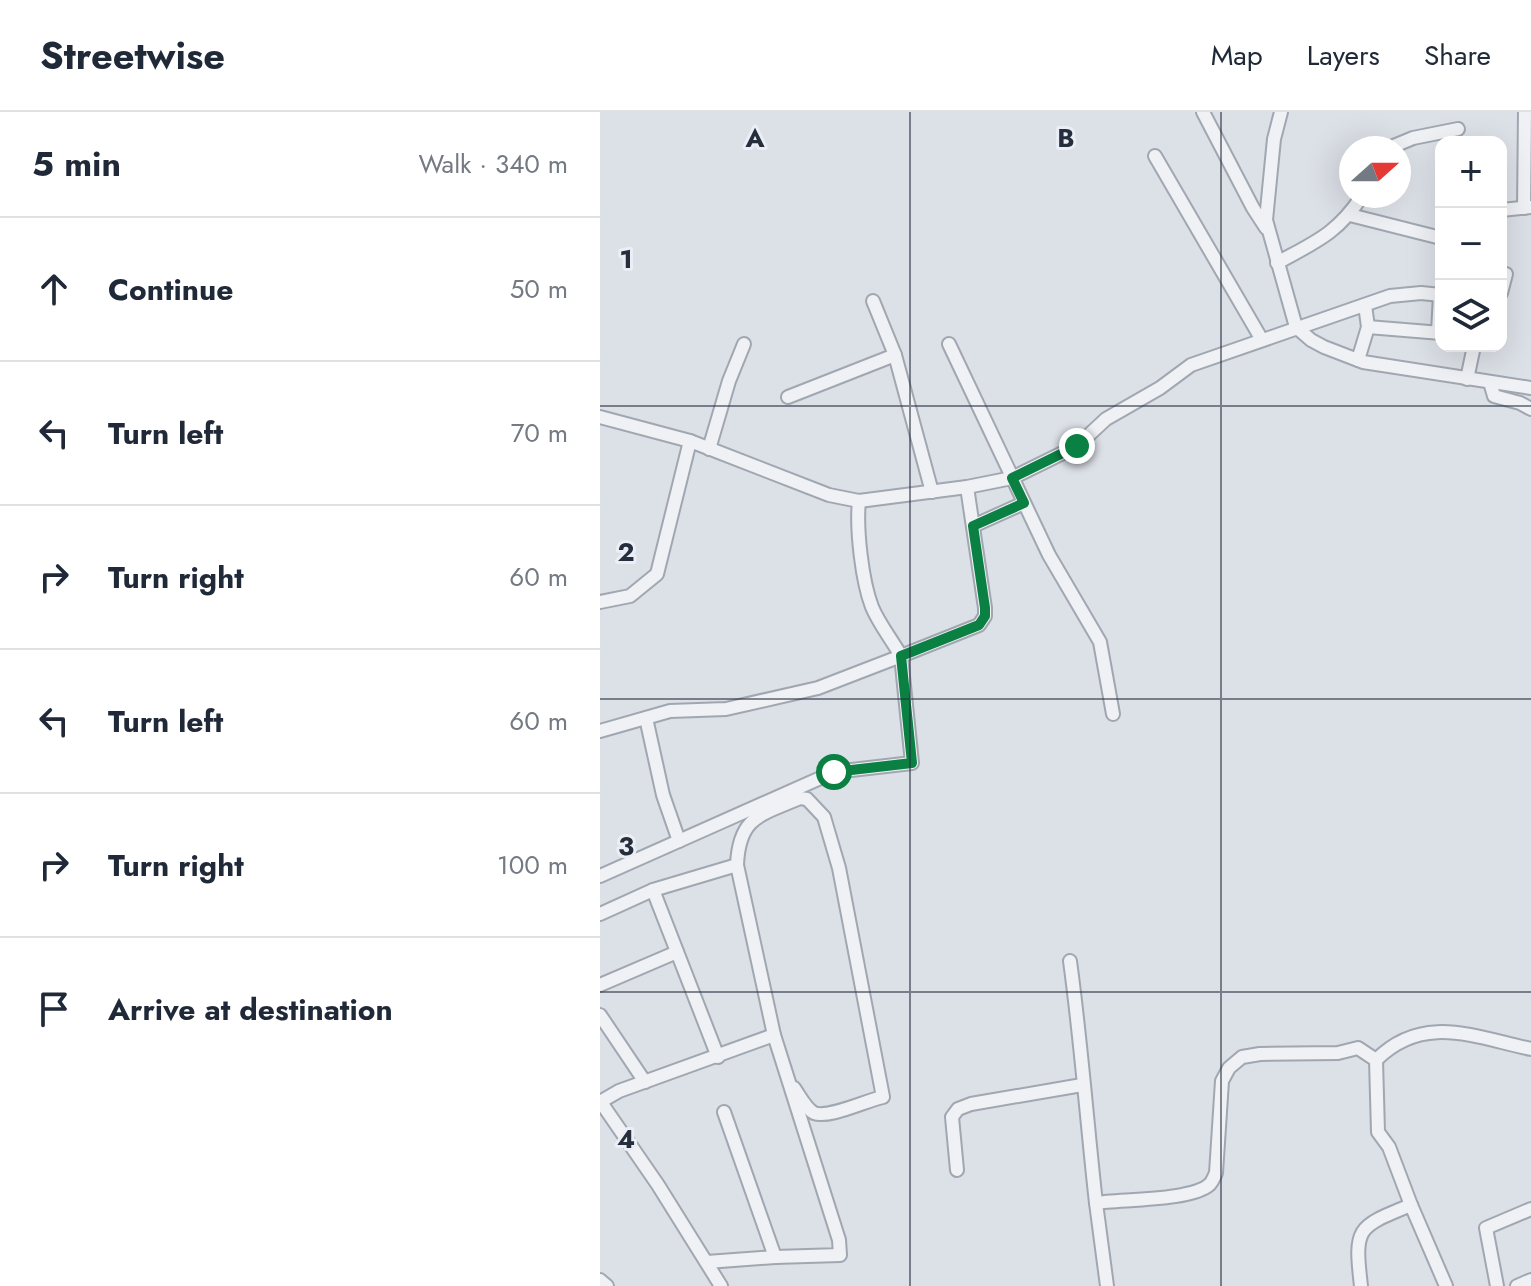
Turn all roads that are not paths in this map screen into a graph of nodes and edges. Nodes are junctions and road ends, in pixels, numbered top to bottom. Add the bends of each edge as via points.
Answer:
1 (1203, 112) edge
2 (1281, 112) edge
3 (1525, 112) edge
4 (1458, 129) dead end
5 (1411, 139) edge
6 (1155, 156) dead end
7 (1528, 207) edge
8 (1354, 208) edge
9 (1507, 209) edge
10 (1350, 215) junction
11 (1268, 231) junction
12 (1435, 236) edge
13 (1277, 263) junction
14 (1435, 294) edge
15 (873, 301) dead end
16 (1365, 305) junction
17 (1296, 327) junction
18 (1368, 327) junction
19 (1435, 333) edge
20 (1262, 340) junction
21 (744, 344) dead end
22 (949, 344) dead end
23 (1473, 352) edge
24 (895, 355) junction
25 (1358, 360) junction
26 (1467, 379) junction
27 (1490, 382) junction
28 (1531, 388) edge
29 (788, 397) dead end
30 (1531, 409) edge
31 (600, 417) edge
32 (690, 441) junction
33 (709, 449) junction
34 (1012, 478) junction
35 (967, 487) junction
36 (932, 492) junction
37 (859, 501) junction
38 (1024, 503) junction
39 (973, 526) junction
40 (600, 602) edge
41 (901, 656) junction
42 (1113, 714) dead end
43 (646, 718) junction
44 (600, 731) edge
45 (679, 841) junction
46 (737, 865) junction
47 (600, 876) edge
48 (653, 890) junction
49 (600, 914) edge
50 (677, 952) junction
51 (1070, 961) dead end
52 (600, 985) edge
53 (600, 1015) edge
54 (774, 1035) junction
55 (1531, 1049) edge
56 (718, 1057) junction
57 (1376, 1060) junction
58 (788, 1080) junction
59 (645, 1082) junction
60 (1082, 1085) junction
61 (600, 1102) edge
62 (724, 1112) dead end
63 (957, 1170) dead end
64 (1096, 1203) junction
65 (1411, 1205) junction
66 (1531, 1209) edge
67 (775, 1257) junction
68 (707, 1262) junction
69 (600, 1280) edge
70 (1531, 1280) edge
71 (607, 1286) edge
72 (721, 1286) edge
73 (1107, 1286) edge
74 (1361, 1286) edge
75 (1446, 1286) edge
76 (1497, 1286) edge
77 (1517, 1286) edge

1 - 11 street
2 - 11 street via 1266,207
3 - 7 street
4 - 5 street
6 - 20 street
7 - 9 street
8 - 10 street
10 - 12 street
10 - 13 street via 1333,231
11 - 13 street
13 - 17 street
14 - 16 street via 1390,296
15 - 24 street
16 - 17 street
16 - 18 street
17 - 20 street
17 - 25 street via 1311,340
18 - 19 street
18 - 25 street
20 - 34 street via 1191,365 1106,419 1077,446
21 - 33 street
22 - 34 street
23 - 26 street
24 - 29 street
24 - 36 street
25 - 26 street
26 - 27 street
27 - 28 street
27 - 30 street via 1494,396
31 - 32 street
32 - 33 street
32 - 40 street via 657,574 630,596
33 - 37 street via 829,495
34 - 35 street
34 - 38 street
35 - 36 street
35 - 39 street
36 - 37 street
37 - 41 street via 861,554 872,606
38 - 39 street
38 - 42 street via 1100,642
39 - 41 street via 984,620
41 - 43 street via 818,688 765,701
41 - 45 street via 912,763 834,772
43 - 44 street
43 - 45 street
45 - 47 street
46 - 48 street
46 - 54 street
46 - 58 street via 738,842 756,818 800,798 824,817 883,1097 815,1113
48 - 49 street
48 - 50 street
50 - 52 street
50 - 56 street
51 - 60 street
53 - 59 street
54 - 56 street
54 - 58 street
55 - 57 street via 1430,1031 1401,1040
56 - 59 street
57 - 64 street via 1358,1048 1242,1057 1222,1081 1216,1173 1210,1184 1167,1197
57 - 65 street via 1378,1132
58 - 67 street via 840,1255
59 - 61 street
60 - 63 street via 958,1109 952,1117
60 - 64 street
61 - 68 street
62 - 67 street
64 - 73 street
65 - 74 street via 1369,1223 1361,1232
65 - 75 street
66 - 76 street via 1486,1228
67 - 68 street
68 - 72 street
69 - 71 street
70 - 77 street

